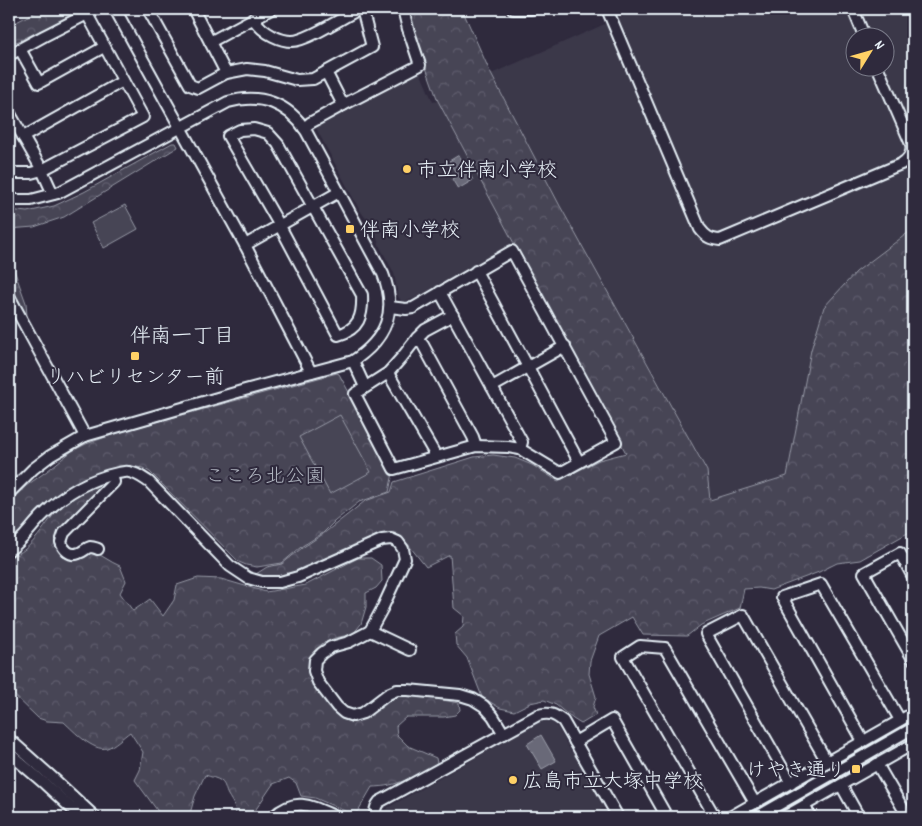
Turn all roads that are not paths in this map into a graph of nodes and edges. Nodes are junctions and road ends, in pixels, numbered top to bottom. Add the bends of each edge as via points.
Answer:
1 (97, 9) edge
2 (115, 9) edge
3 (148, 9) edge
4 (193, 9) edge
5 (271, 9) edge
6 (360, 9) edge
7 (403, 9) edge
8 (513, 9) edge
9 (531, 9) edge
10 (607, 9) edge
11 (853, 9) edge
12 (87, 14) junction
13 (253, 18) junction
14 (861, 28) edge
15 (210, 42) junction
16 (104, 47) junction
17 (20, 49) junction
18 (9, 56) edge
19 (326, 72) junction
20 (226, 73) junction
21 (882, 78) edge
22 (123, 81) junction
23 (343, 105) junction
24 (9, 112) edge
25 (180, 127) junction
26 (304, 128) junction
27 (23, 136) junction
28 (42, 170) junction
29 (9, 173) edge
30 (339, 192) junction
31 (53, 194) junction
32 (9, 200) edge
33 (314, 207) junction
34 (280, 226) junction
35 (245, 245) junction
36 (476, 271) junction
37 (440, 292) junction
38 (9, 296) edge
39 (390, 308) junction
40 (452, 315) junction
41 (416, 338) junction
42 (565, 346) junction
43 (353, 362) junction
44 (528, 367) junction
45 (311, 372) junction
46 (388, 373) junction
47 (365, 387) junction
48 (492, 387) junction
49 (85, 436) junction
50 (476, 446) junction
51 (520, 449) junction
52 (436, 456) junction
53 (579, 462) junction
54 (112, 475) junction
55 (9, 493) edge
56 (98, 549) dead end
57 (9, 550) edge
58 (913, 576) edge
59 (370, 631) junction
60 (410, 650) dead end
61 (913, 659) edge
62 (913, 713) edge
63 (900, 720) junction
64 (913, 728) edge
65 (882, 730) junction
66 (504, 734) junction
67 (9, 740) edge
68 (863, 741) junction
69 (575, 742) junction
70 (888, 742) junction
71 (913, 744) edge
72 (9, 752) edge
73 (896, 754) junction
74 (827, 762) junction
75 (877, 764) junction
76 (791, 782) junction
77 (841, 785) junction
78 (755, 803) junction
79 (804, 806) junction
80 (735, 816) edge
81 (81, 817) edge
82 (95, 817) edge
83 (273, 817) edge
84 (336, 817) edge
85 (377, 817) edge
86 (618, 817) edge
87 (667, 817) edge
88 (715, 817) edge
89 (757, 817) edge
90 (784, 817) edge
91 (811, 817) edge
92 (859, 817) edge
93 (908, 817) edge

1 - 12 street
2 - 25 street
3 - 20 street via 190,84 198,88
4 - 15 street
5 - 13 street
6 - 13 street via 293,41 269,34
6 - 19 street via 372,47
7 - 23 street via 420,65
8 - 9 street
10 - 21 street via 700,229 712,239 720,240 908,160 911,144
11 - 14 street
12 - 16 street
12 - 17 street
13 - 15 street
15 - 20 street
16 - 17 street via 39,83
16 - 22 street
17 - 18 street
19 - 20 street via 313,79 297,80 265,70
19 - 23 street
22 - 27 street
22 - 28 street via 143,117
23 - 26 street
24 - 27 street
25 - 26 street via 228,102 255,98 281,106
25 - 31 street
25 - 35 street
26 - 30 street
27 - 28 street
28 - 29 street
28 - 31 street
30 - 33 street
30 - 39 street via 383,274
31 - 32 street via 31,200
33 - 34 street
33 - 34 street via 278,144 268,133 254,128 228,136
33 - 34 street via 362,295 363,310 357,323 346,332 338,335
34 - 35 street
35 - 45 street
36 - 37 street
36 - 42 street via 512,251
36 - 44 street
37 - 39 street via 413,308
37 - 40 street
38 - 49 street
39 - 43 street via 385,326 374,345
40 - 41 street
40 - 48 street
41 - 46 street
41 - 50 street via 423,345
42 - 44 street
42 - 53 street via 616,442
43 - 45 street
43 - 47 street
44 - 48 street
44 - 53 street
45 - 49 street
46 - 47 street
46 - 52 street
47 - 52 street via 354,394 394,469
48 - 51 street via 522,442
49 - 55 street via 50,456
50 - 51 street
50 - 52 street
51 - 53 street via 560,473
54 - 56 street via 114,482 64,533 60,542 66,551 73,554 92,547
54 - 57 street via 82,486 55,504
54 - 59 street via 128,471 149,482 230,566 248,578 262,582 298,577 382,540 398,542 405,559
58 - 61 street via 900,553 864,573
59 - 60 street
59 - 66 street via 331,647 315,660 318,682 344,713 352,716 363,713 397,690 460,695 484,706
62 - 63 street
63 - 65 street
63 - 68 street via 821,584 782,596
64 - 70 street
65 - 68 street
65 - 70 street
66 - 69 street via 538,715 556,714
66 - 85 street via 379,802
67 - 82 street
68 - 74 street
69 - 86 street
69 - 87 street via 612,720
70 - 73 street
70 - 89 street
71 - 73 street
72 - 81 street
73 - 75 street
74 - 76 street
74 - 76 street via 743,615 706,634
75 - 77 street
75 - 93 street
76 - 78 street
77 - 79 street
77 - 92 street
78 - 80 street
78 - 88 street via 665,648 640,646 624,657
79 - 90 street
79 - 91 street
83 - 84 street via 287,807 301,805 313,806

